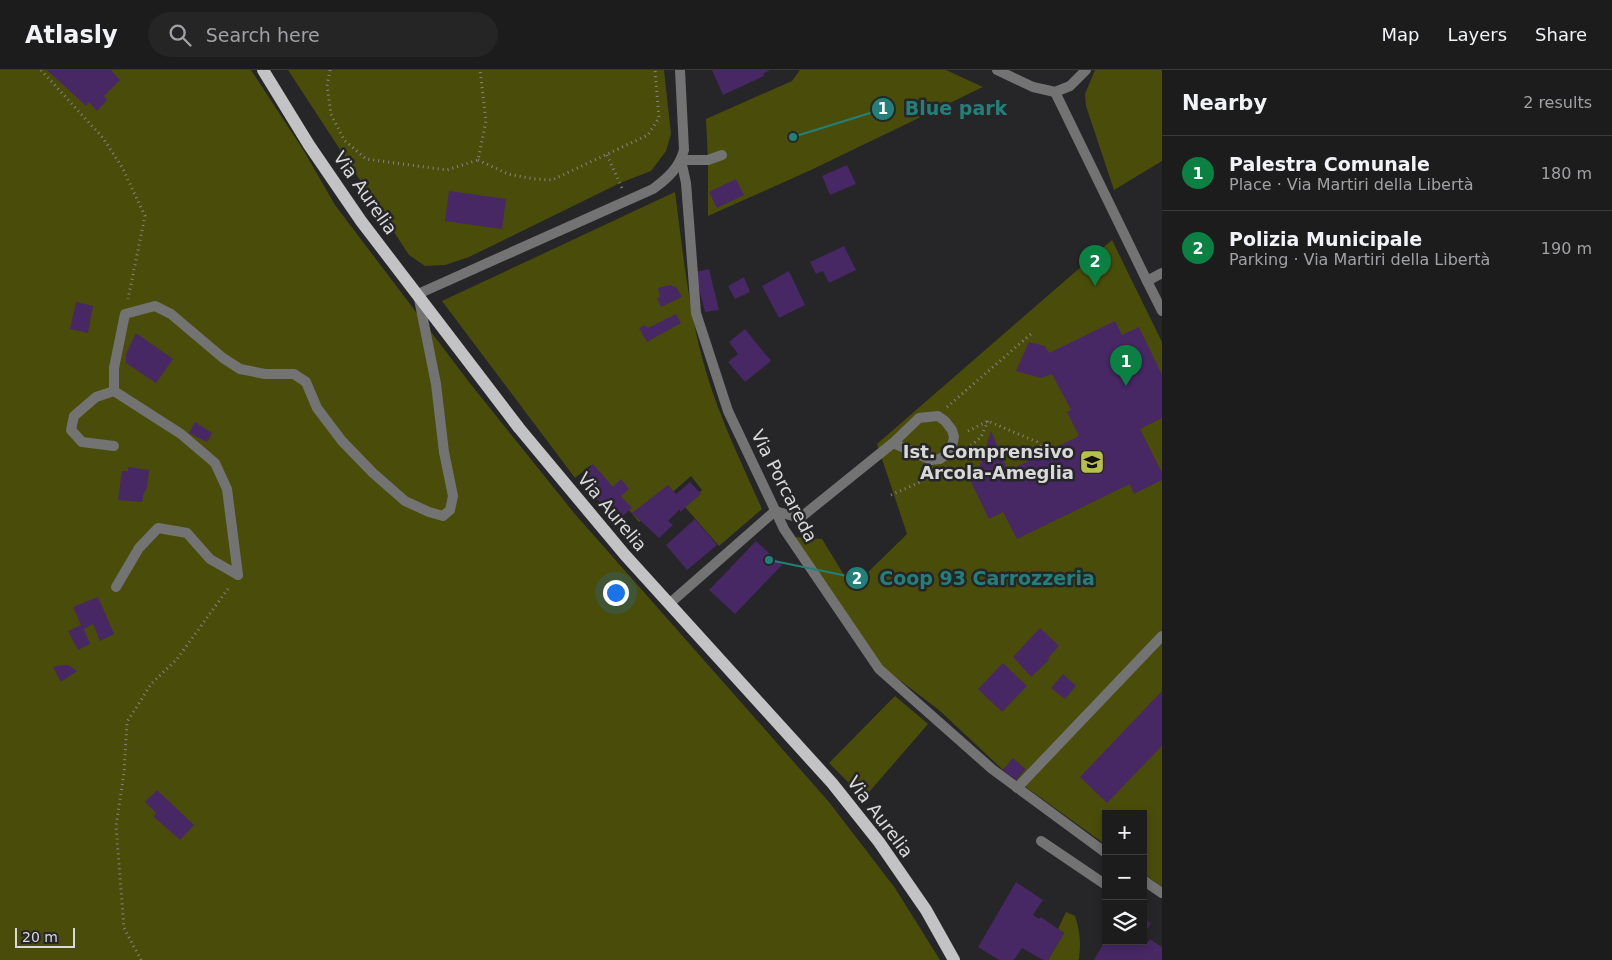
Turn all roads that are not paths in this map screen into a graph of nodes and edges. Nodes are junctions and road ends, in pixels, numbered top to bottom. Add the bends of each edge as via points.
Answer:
1 (263, 70) edge
2 (997, 70) edge
3 (1086, 70) edge
4 (681, 71) edge
5 (1055, 92) junction
6 (722, 155) dead end
7 (681, 160) junction
8 (1162, 274) edge
9 (1147, 282) junction
10 (418, 294) junction
11 (1162, 311) edge
12 (114, 391) junction
13 (893, 443) junction
14 (114, 446) dead end
15 (775, 511) junction
16 (116, 586) dead end
17 (670, 604) junction
18 (1162, 636) edge
19 (1017, 788) junction
20 (1041, 841) dead end
21 (1102, 850) edge
22 (1102, 882) edge
23 (1147, 883) edge
24 (1162, 894) edge
25 (954, 960) edge

1 - 10 main road, Via Aurelia via 361,221
2 - 5 street via 1033,87
3 - 5 street via 1070,86
4 - 7 street, Via Porcareda via 684,150
5 - 9 street
6 - 7 street via 708,160
7 - 10 street via 672,174 653,189
7 - 15 street, Via Porcareda via 686,183 696,313 728,411
8 - 9 street
9 - 11 street
10 - 12 street via 453,496 450,510 443,516 405,501 373,473 342,441 317,408 306,382 294,374 265,374 240,369 171,314 155,306 125,314 114,368
10 - 17 main road, Via Aurelia via 520,428
12 - 14 street via 96,397 74,416 71,430 82,442
12 - 16 street via 181,434 215,463 227,489 238,575 210,559 187,533 158,528 139,548
13 - 13 street via 931,460 940,459 948,453 954,437 952,430 938,416 919,418
13 - 15 street via 800,518
15 - 17 street
15 - 19 street, Via Porcareda via 879,670
17 - 25 main road, Via Aurelia via 844,798 926,910
18 - 19 street
19 - 21 street, Via Porcareda
20 - 22 street
23 - 24 street

